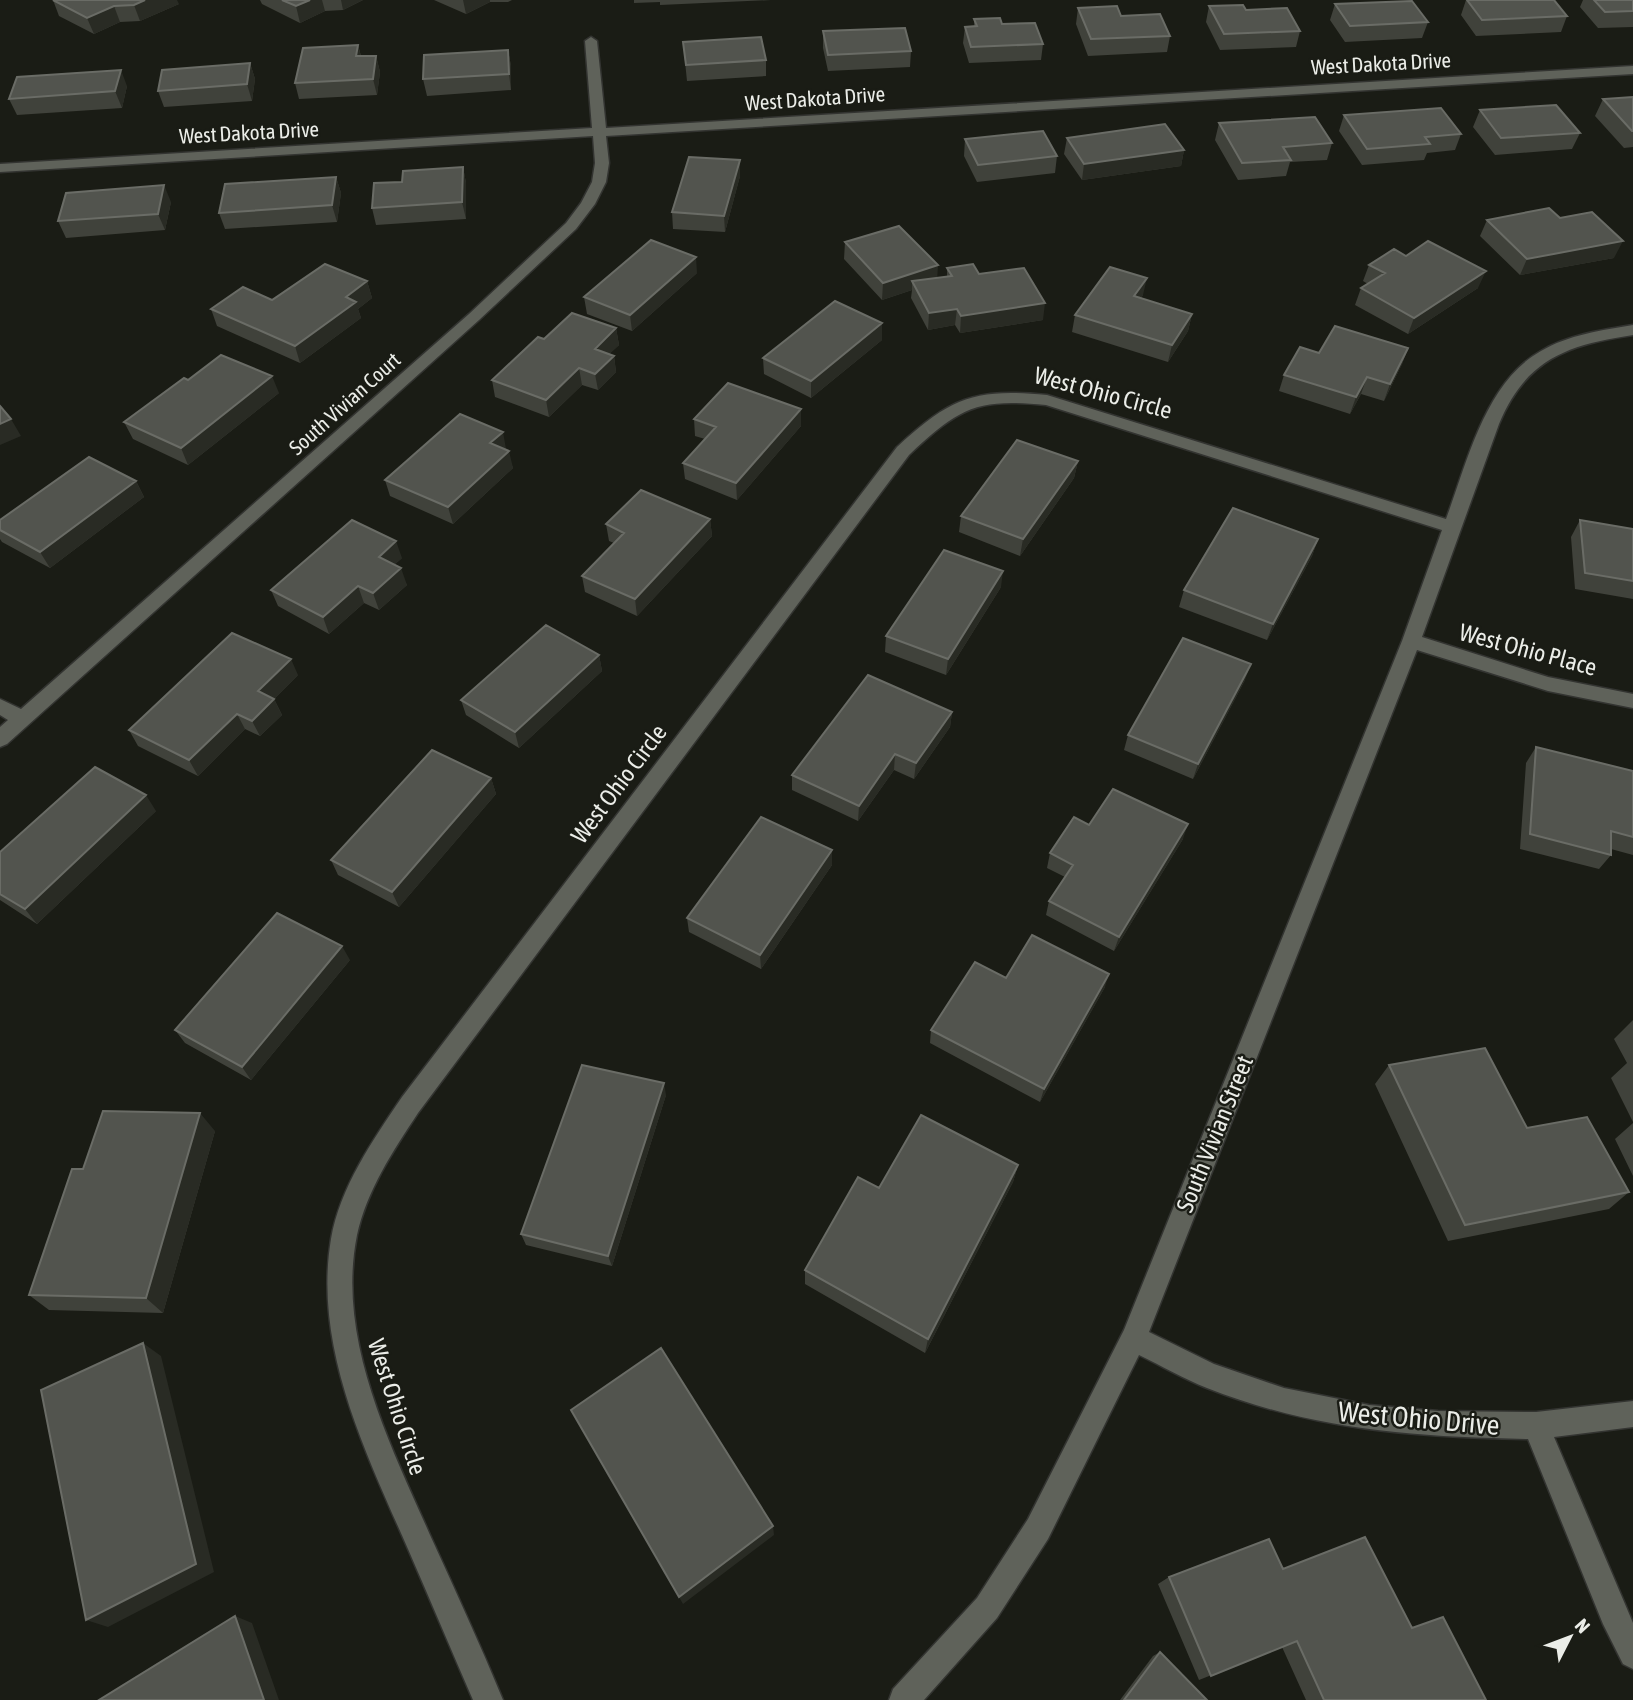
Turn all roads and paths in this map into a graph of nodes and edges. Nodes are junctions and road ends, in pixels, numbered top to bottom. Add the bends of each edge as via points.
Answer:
1 (591, 41) dead end
2 (1633, 70) edge
3 (598, 133) junction
4 (0, 168) edge
5 (1633, 330) edge
6 (1451, 527) junction
7 (1410, 641) junction
8 (1633, 701) edge
9 (0, 706) edge
10 (22, 719) junction
11 (0, 740) edge
12 (1134, 1338) junction
13 (1633, 1414) edge
14 (1536, 1426) junction
15 (1633, 1654) edge
16 (488, 1700) edge
17 (904, 1700) edge

1 - 3 street, South Vivian Court
2 - 3 street, West Dakota Drive
3 - 4 street, West Dakota Drive
3 - 10 street, South Vivian Court via 599,182 571,226
5 - 6 street, South Vivian Street via 1577,341 1522,371 1496,412
6 - 7 street, South Vivian Street
6 - 16 street, West Ohio Circle via 1047,400 1008,395 954,407 904,451 410,1105 355,1199 344,1239 341,1277 353,1373 388,1472
7 - 8 street, West Ohio Place via 1545,684
7 - 12 street, South Vivian Street
9 - 10 street
10 - 11 street, South Vivian Court
12 - 14 street, West Ohio Drive via 1209,1376 1284,1401 1368,1419
12 - 17 street, South Vivian Street via 1038,1529 987,1608
13 - 14 street, West Ohio Drive
14 - 15 street via 1612,1614

